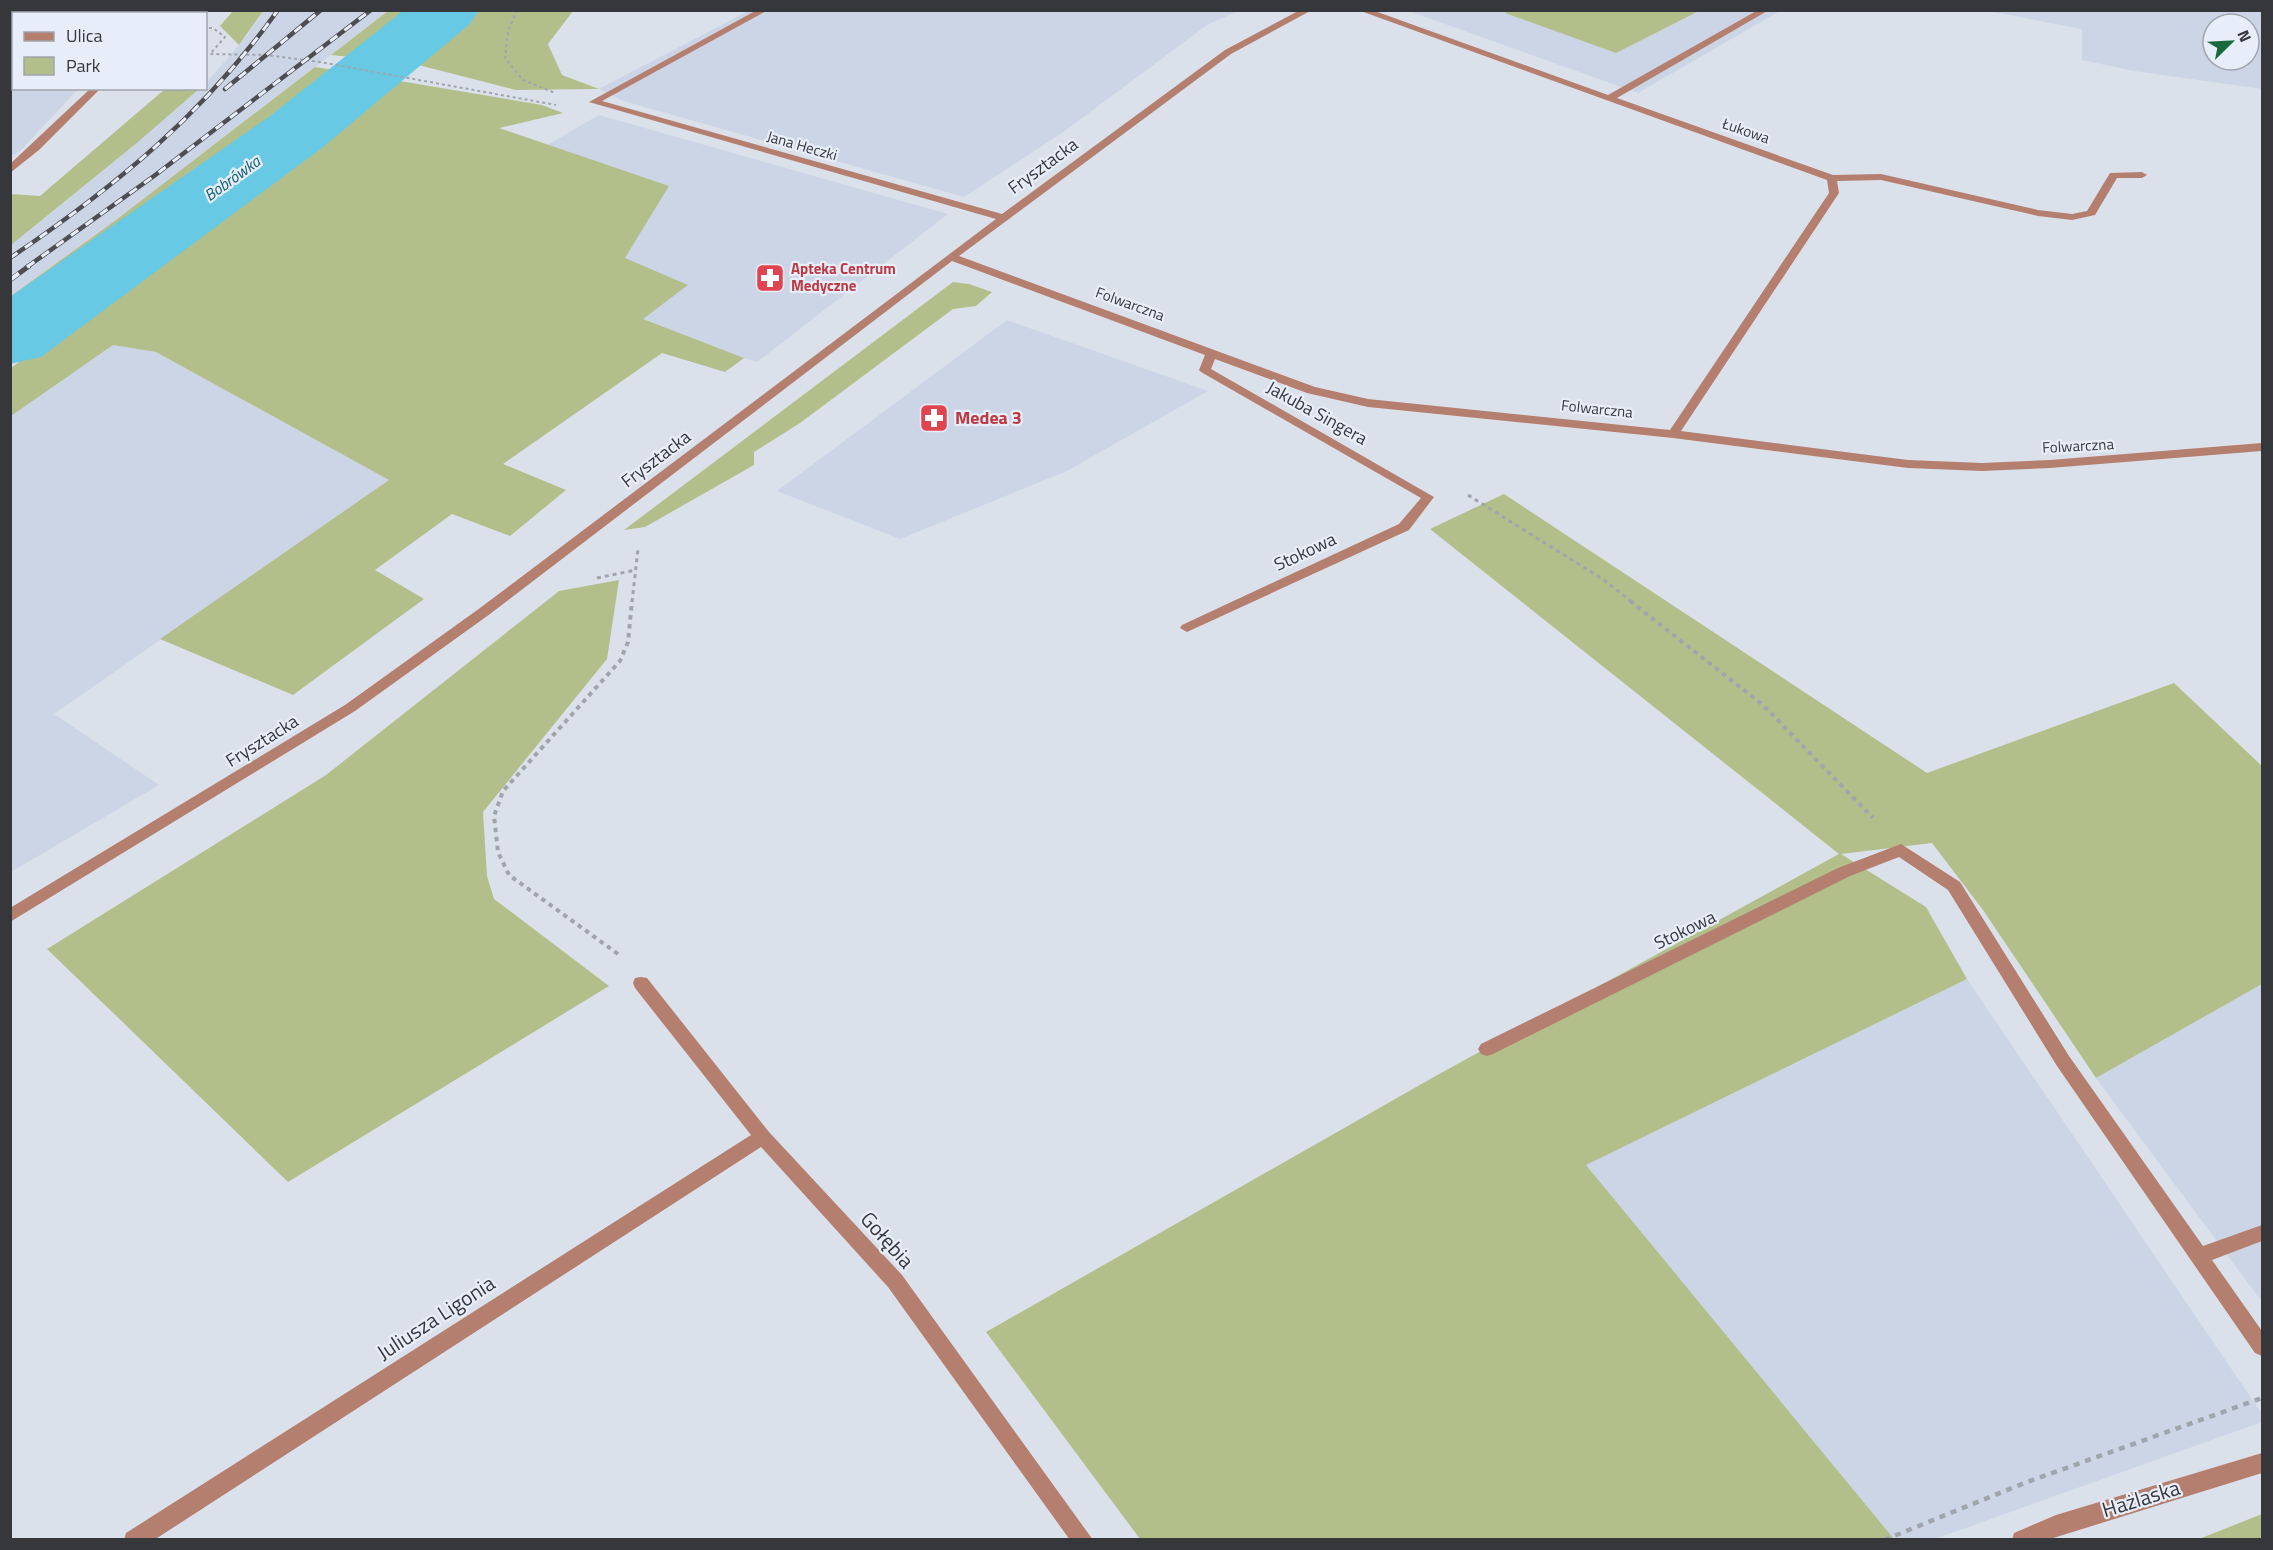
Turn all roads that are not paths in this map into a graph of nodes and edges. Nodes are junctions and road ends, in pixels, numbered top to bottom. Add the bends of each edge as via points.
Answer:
1 (764, 10) edge
2 (1308, 10) edge
3 (1362, 10) edge
4 (1765, 10) edge
5 (95, 90) edge
6 (1608, 99) junction
7 (10, 170) edge
8 (2142, 175) dead end
9 (1832, 178) junction
10 (1003, 218) junction
11 (951, 257) junction
12 (1212, 352) junction
13 (1673, 434) junction
14 (2262, 447) edge
15 (1428, 497) joint
16 (1187, 628) dead end
17 (10, 916) edge
18 (641, 983) road end
19 (1487, 1049) dead end
20 (763, 1137) junction
21 (2262, 1233) edge
22 (2199, 1256) junction
23 (2262, 1347) edge
24 (2262, 1463) edge
25 (134, 1539) edge
26 (1083, 1539) edge
27 (2022, 1539) edge

1 - 10 street, Jana Heczki via 594,102
2 - 10 street, Frysztacka via 1228,52
3 - 6 street, Łukowa
4 - 6 street
5 - 7 street
6 - 9 street, Łukowa
8 - 9 street via 2114,176 2091,213 2072,217 2038,213 1881,177
9 - 13 street via 1834,193
10 - 11 street, Frysztacka
11 - 12 street, Folwarczna
11 - 17 street, Frysztacka via 485,611 350,708
12 - 13 street, Folwarczna via 1311,390 1368,403
12 - 15 street, Jakuba Singera via 1205,370
13 - 14 street, Folwarczna via 1908,464 1982,467 2123,460
15 - 16 street, Stokowa via 1404,527
18 - 20 street, Gołębia
19 - 22 street, Stokowa via 1844,872 1901,850 1954,886 2063,1061
20 - 25 street, Juliusza Ligonia
20 - 26 street, Gołębia via 895,1281
21 - 22 street
22 - 23 street
24 - 27 street, Hażlaska via 2056,1525

